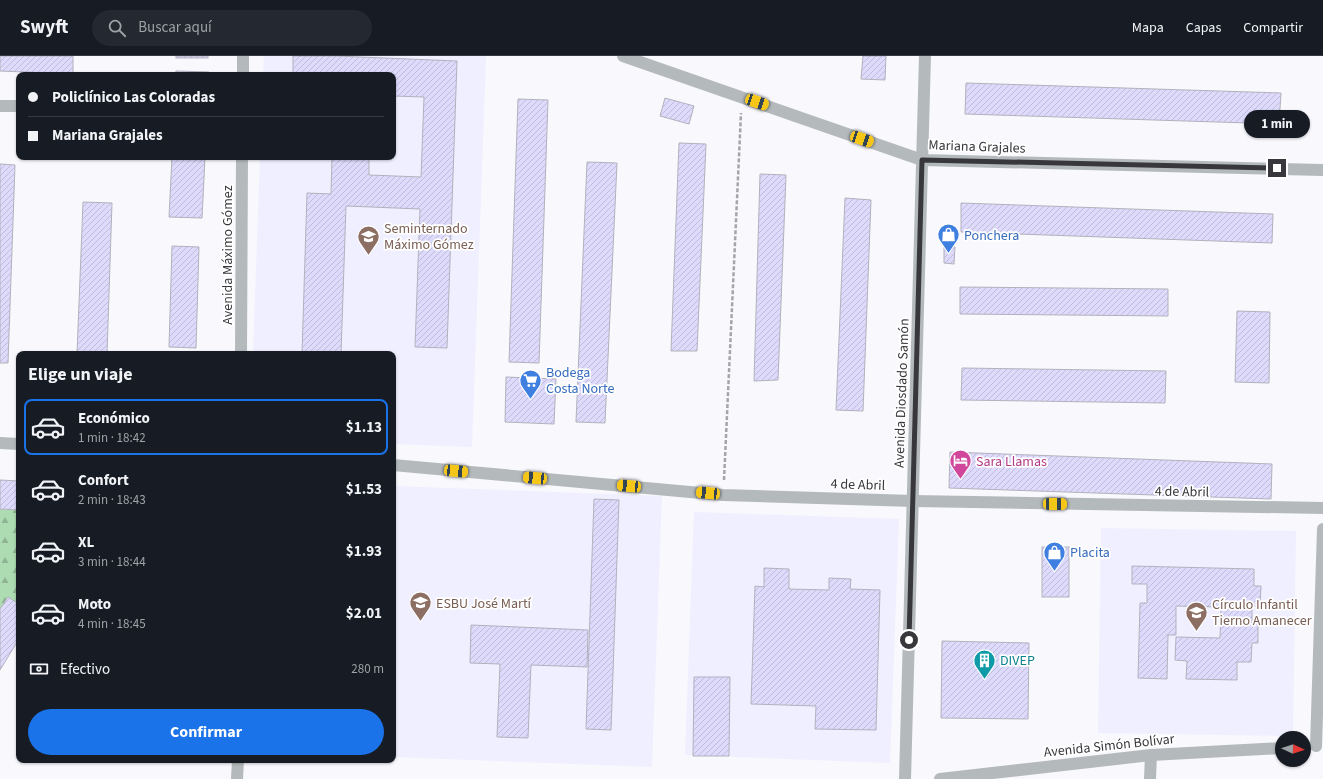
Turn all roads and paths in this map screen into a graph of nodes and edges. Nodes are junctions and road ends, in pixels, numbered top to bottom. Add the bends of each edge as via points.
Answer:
1 (243, 56) edge
2 (623, 56) edge
3 (925, 56) edge
4 (243, 72) edge
5 (742, 97) junction
6 (0, 106) edge
7 (16, 106) edge
8 (242, 160) edge
9 (922, 160) junction
10 (1323, 170) edge
11 (241, 351) edge
12 (0, 443) edge
13 (16, 444) edge
14 (396, 465) edge
15 (723, 494) junction
16 (913, 501) junction
17 (1323, 508) edge
18 (1323, 529) edge
19 (1314, 746) edge
20 (1275, 748) edge
21 (1151, 755) junction
22 (238, 763) edge
23 (237, 779) edge
24 (905, 779) edge
25 (940, 779) edge
26 (1150, 779) edge

1 - 4 street
2 - 5 street, Mariana Grajales
3 - 9 street, Avenida Diosdado Samón
5 - 9 street, Mariana Grajales
5 - 15 path
6 - 7 street
8 - 11 street, Avenida Máximo Gómez
9 - 10 street, Mariana Grajales
9 - 16 street, Avenida Diosdado Samón
12 - 13 street
14 - 15 street, 4 de Abril
15 - 16 street, 4 de Abril
16 - 17 street, 4 de Abril
16 - 24 street, Avenida Diosdado Samón
18 - 19 street
20 - 21 street, Avenida Simón Bolívar
21 - 25 street, Avenida Simón Bolívar
21 - 26 street
22 - 23 street

